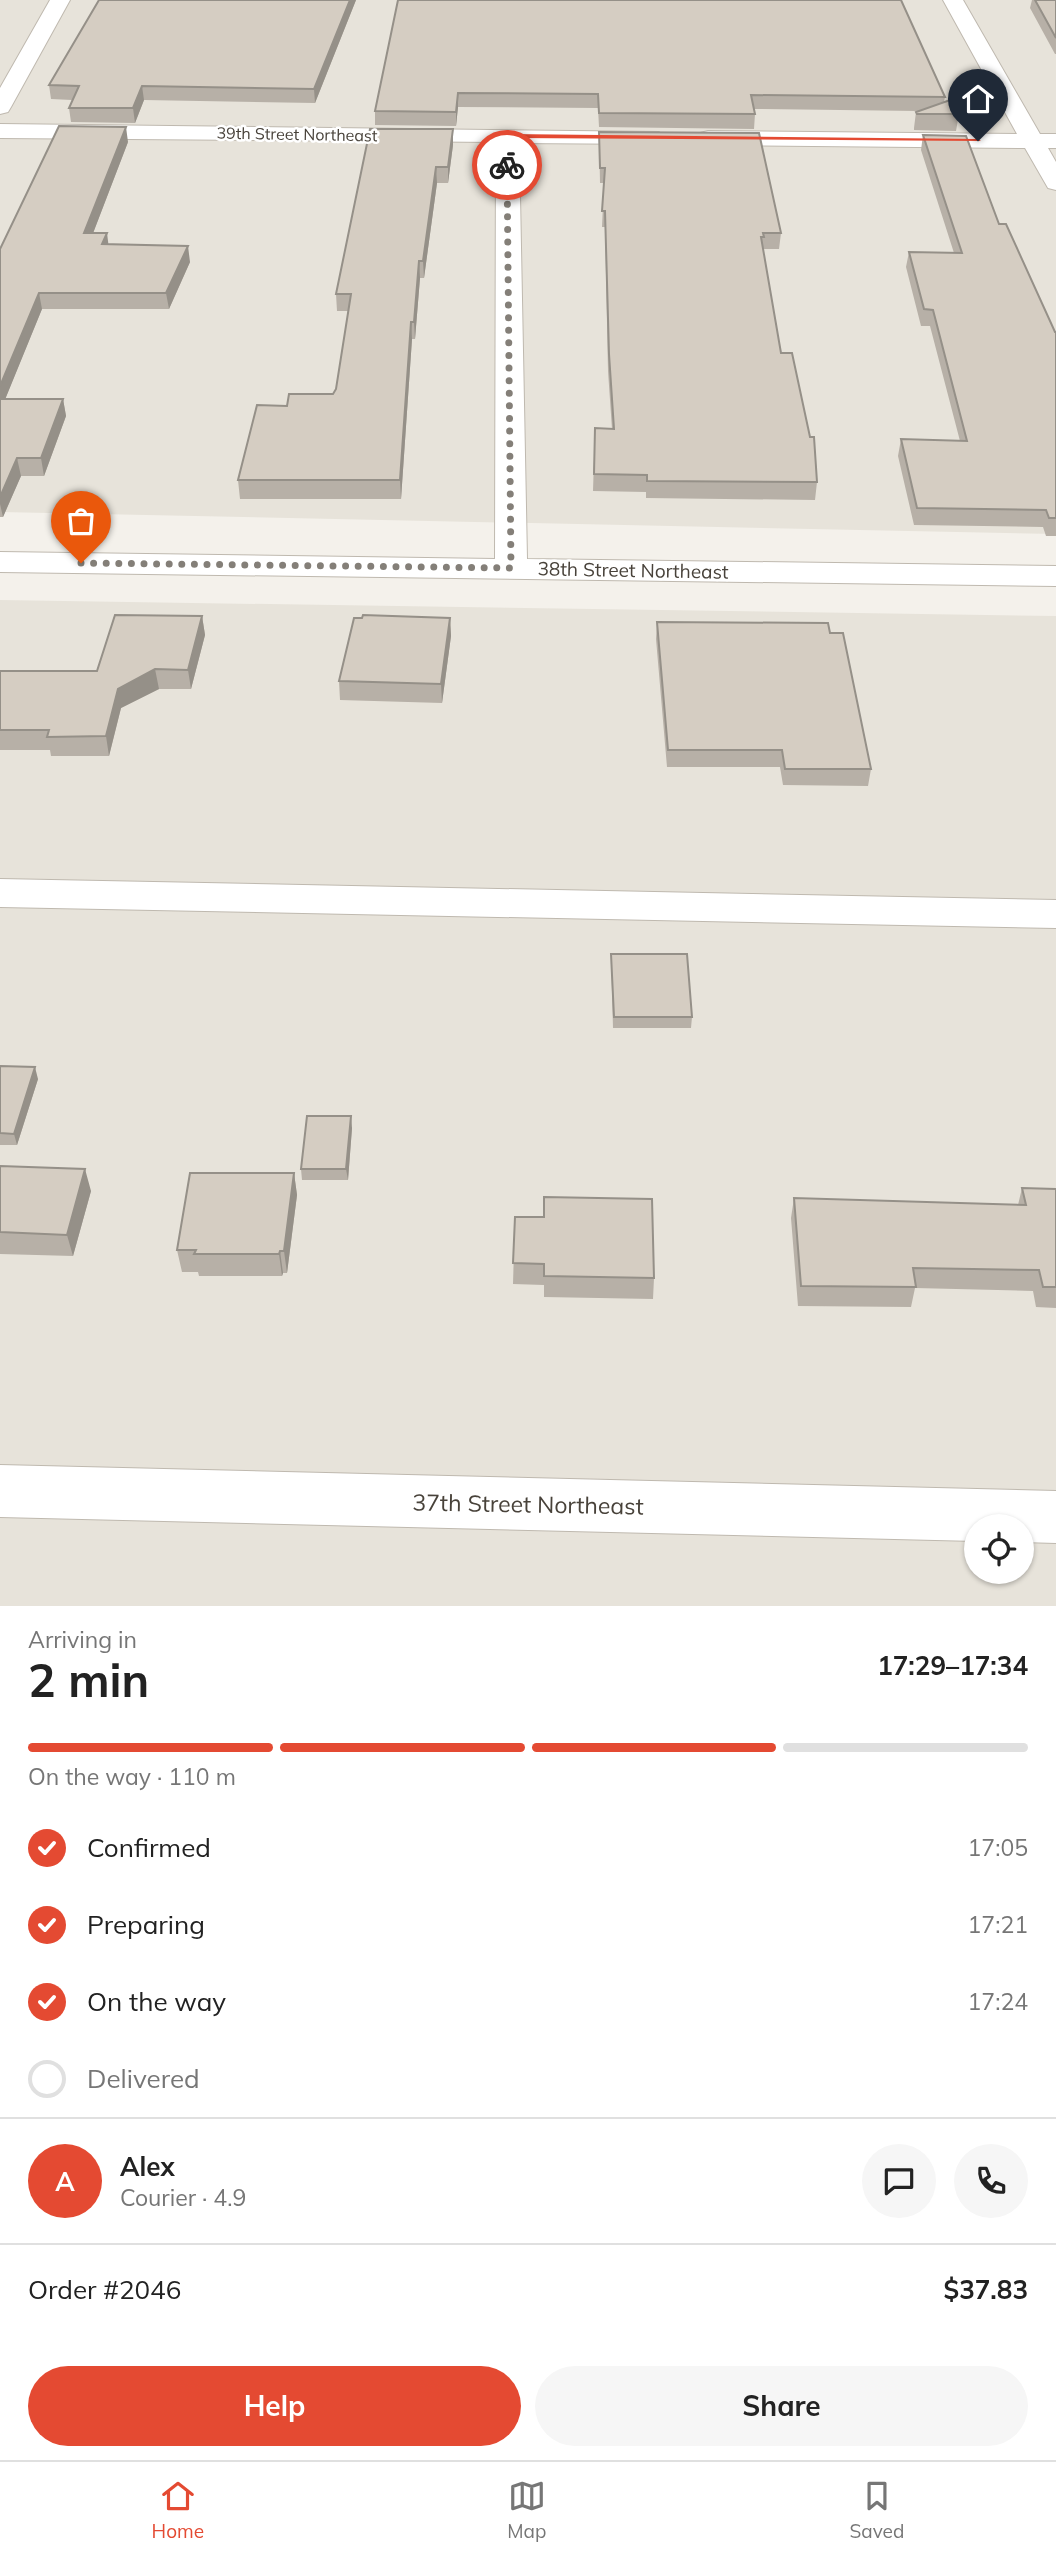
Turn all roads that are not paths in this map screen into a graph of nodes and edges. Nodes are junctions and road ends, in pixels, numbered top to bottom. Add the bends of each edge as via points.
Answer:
1 (60, 0) edge
2 (953, 0) edge
3 (0, 107) edge
4 (0, 131) edge
5 (507, 136) junction
6 (1045, 141) edge
7 (1056, 183) edge
8 (0, 562) edge
9 (511, 568) junction
10 (1056, 576) edge
11 (0, 893) edge
12 (1056, 914) edge
13 (0, 1491) edge
14 (1056, 1517) edge

1 - 3 street
2 - 6 street
4 - 5 street, 39th Street Northeast
5 - 6 street, 39th Street Northeast
5 - 9 street
6 - 7 street
8 - 9 street, 38th Street Northeast
9 - 10 street, 38th Street Northeast
11 - 12 street
13 - 14 street, 37th Street Northeast

